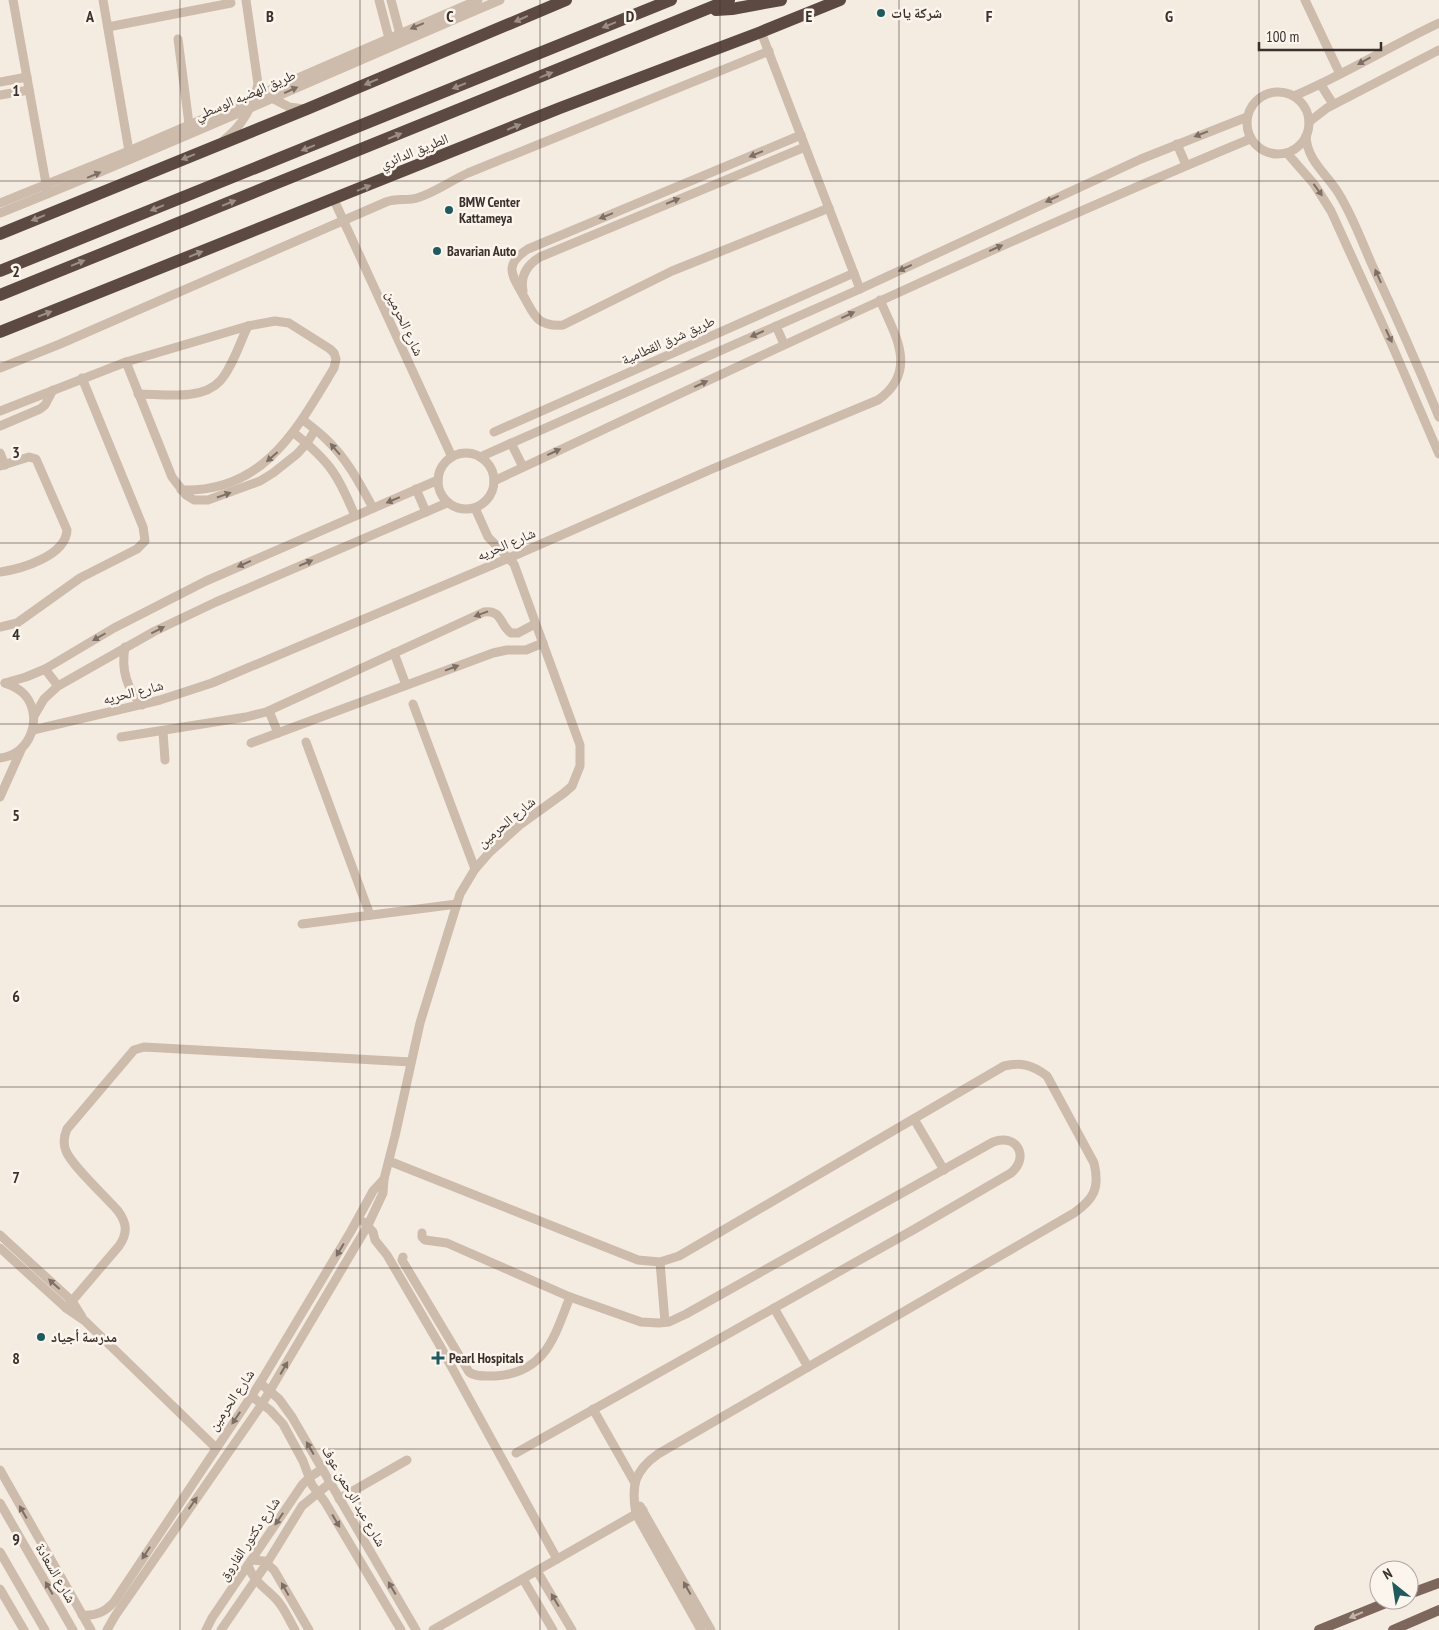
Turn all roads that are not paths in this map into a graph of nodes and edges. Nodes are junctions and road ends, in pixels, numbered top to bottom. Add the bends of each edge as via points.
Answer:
1 (12, 0) edge
2 (103, 0) edge
3 (246, 0) edge
4 (379, 0) edge
5 (391, 0) edge
6 (478, 0) edge
7 (500, 0) edge
8 (566, 0) edge
9 (671, 0) edge
10 (729, 0) edge
11 (781, 0) edge
12 (840, 0) edge
13 (1305, 0) edge
14 (231, 3) dead end
15 (704, 10) junction
16 (1439, 23) edge
17 (108, 27) junction
18 (762, 32) junction
19 (400, 34) junction
20 (389, 38) junction
21 (178, 39) dead end
22 (1439, 50) edge
23 (769, 51) junction
24 (1340, 74) junction
25 (26, 77) junction
26 (0, 82) edge
27 (1321, 84) junction
28 (29, 90) junction
29 (260, 94) junction
30 (0, 95) edge
31 (1294, 96) junction
32 (272, 99) junction
33 (1333, 104) junction
34 (251, 108) junction
35 (307, 109) junction
36 (1247, 116) junction
37 (1309, 122) junction
38 (189, 124) junction
39 (801, 135) junction
40 (1306, 136) junction
41 (1250, 139) junction
42 (1177, 144) junction
43 (215, 146) junction
44 (805, 146) junction
45 (128, 151) junction
46 (1287, 153) junction
47 (736, 162) junction
48 (1186, 165) junction
49 (741, 173) junction
50 (47, 190) junction
51 (648, 198) junction
52 (334, 200) junction
53 (0, 203) edge
54 (829, 208) junction
55 (653, 210) junction
56 (0, 213) edge
57 (344, 221) junction
58 (0, 234) edge
59 (546, 241) junction
60 (551, 252) junction
61 (0, 272) edge
62 (854, 272) junction
63 (860, 289) junction
64 (523, 294) junction
65 (0, 295) edge
66 (880, 300) junction
67 (248, 326) junction
68 (776, 326) junction
69 (0, 332) edge
70 (784, 344) junction
71 (126, 362) junction
72 (0, 368) edge
73 (82, 378) junction
74 (53, 390) junction
75 (138, 394) junction
76 (0, 412) edge
77 (1439, 417) edge
78 (303, 420) junction
79 (0, 426) edge
80 (316, 430) junction
81 (494, 432) dead end
82 (294, 433) junction
83 (307, 443) junction
84 (511, 443) junction
85 (0, 453) edge
86 (1439, 454) edge
87 (452, 457) junction
88 (480, 457) junction
89 (2, 466) edge
90 (523, 467) junction
91 (242, 476) junction
92 (438, 480) junction
93 (494, 480) junction
94 (246, 487) junction
95 (181, 490) junction
96 (416, 490) junction
97 (448, 503) junction
98 (373, 508) junction
99 (475, 508) junction
100 (426, 512) junction
101 (355, 516) junction
102 (509, 558) junction
103 (0, 572) edge
104 (535, 624) junction
105 (0, 627) edge
106 (543, 643) junction
107 (125, 647) junction
108 (394, 653) junction
109 (45, 669) junction
110 (2, 683) edge
111 (406, 685) junction
112 (58, 686) junction
113 (142, 704) junction
114 (413, 704) dead end
115 (269, 710) junction
116 (34, 716) junction
117 (33, 730) junction
118 (163, 732) junction
119 (278, 733) junction
120 (121, 737) dead end
121 (306, 742) dead end
122 (251, 743) dead end
123 (22, 748) junction
124 (0, 758) edge
125 (165, 760) dead end
126 (1, 794) edge
127 (475, 868) junction
128 (457, 904) junction
129 (370, 915) junction
130 (302, 924) dead end
131 (411, 1062) junction
132 (914, 1119) junction
133 (389, 1160) junction
134 (944, 1170) junction
135 (384, 1179) junction
136 (358, 1219) junction
137 (368, 1225) junction
138 (351, 1231) junction
139 (422, 1233) dead end
140 (0, 1235) edge
141 (361, 1237) junction
142 (375, 1240) junction
143 (0, 1248) edge
144 (403, 1256) dead end
145 (660, 1262) junction
146 (570, 1297) junction
147 (69, 1304) junction
148 (774, 1308) junction
149 (666, 1322) junction
150 (441, 1325) junction
151 (431, 1331) junction
152 (449, 1339) junction
153 (439, 1344) junction
154 (808, 1367) junction
155 (260, 1382) junction
156 (271, 1391) junction
157 (251, 1396) junction
158 (262, 1404) junction
159 (594, 1409) junction
160 (216, 1448) junction
161 (516, 1453) dead end
162 (407, 1460) dead end
163 (322, 1469) junction
164 (0, 1470) edge
165 (310, 1477) junction
166 (330, 1483) junction
167 (634, 1483) junction
168 (318, 1493) junction
169 (339, 1499) junction
170 (0, 1503) edge
171 (640, 1512) junction
172 (33, 1528) junction
173 (28, 1551) junction
174 (1, 1556) edge
175 (558, 1559) junction
176 (250, 1562) junction
177 (267, 1563) junction
178 (537, 1571) junction
179 (255, 1579) junction
180 (523, 1579) junction
181 (1439, 1583) edge
182 (0, 1589) edge
183 (1419, 1590) edge
184 (1369, 1610) edge
185 (1439, 1610) edge
186 (82, 1615) junction
187 (24, 1630) edge
188 (45, 1630) edge
189 (73, 1630) edge
190 (91, 1630) edge
191 (108, 1630) edge
192 (206, 1630) edge
193 (221, 1630) edge
194 (295, 1630) edge
195 (309, 1630) edge
196 (401, 1630) edge
197 (416, 1630) edge
198 (433, 1630) edge
199 (553, 1630) edge
200 (572, 1630) edge
201 (701, 1630) edge
202 (711, 1630) edge
203 (1319, 1630) edge
204 (1393, 1630) edge

1 - 25 street
2 - 17 street
3 - 29 street
4 - 20 street
5 - 19 street
6 -> 19 street, طريق الهضبه الوسطي
32 -> 7 street, طريق الهضبه الوسطي
8 -> 35 highway
9 -> 61 highway
10 - 15 highway, الطريق الدائري
11 - 15 highway via 732,9
12 - 18 highway, الطريق الدائري
13 - 24 street
14 - 17 street
65 -> 15 highway, الطريق الدائري
16 -> 24 street
17 - 45 street
18 - 23 street
52 -> 18 highway, الطريق الدائري via 560,108
19 - 20 street, طريق الهضبه الوسطي
20 - 29 street, طريق الهضبه الوسطي
21 - 38 street
22 - 33 street
23 - 39 street
23 - 57 street via 468,173 424,196 390,200
24 - 27 street
25 - 26 street
25 - 28 street
27 - 31 street
27 - 33 street
28 - 30 street
28 - 50 street
29 - 32 street
29 - 34 street
29 - 38 street, طريق الهضبه الوسطي
31 - 36 street via 1280,92 1265,94 1253,103
31 - 37 street via 1305,107
32 - 34 street, طريق الهضبه الوسطي
32 - 35 street via 289,107
33 - 37 street
34 - 43 street via 239,126
50 -> 34 street, طريق الهضبه الوسطي
35 - 43 highway
36 - 41 street
36 -> 42 street
37 - 40 street
38 - 45 street, طريق الهضبه الوسطي
39 - 44 street
39 -> 47 street
40 - 46 street via 1298,147
77 -> 40 street via 1347,209 1332,182 1310,155
41 - 46 street via 1266,152
41 - 48 street
42 - 48 street
42 -> 63 street
43 -> 58 highway
44 - 49 street
44 - 54 street
45 - 50 street, طريق الهضبه الوسطي
46 -> 86 street via 1314,184 1331,211
47 - 49 street
47 - 51 street
66 -> 48 street
55 -> 49 street
50 - 53 street, طريق الهضبه الوسطي
50 - 56 street, طريق الهضبه الوسطي
51 - 55 street
51 -> 59 street
52 - 57 street, شارع الحرمين
69 -> 52 highway, الطريق الدائري
54 - 62 street
54 - 64 street via 672,271 563,325 550,325 537,319
55 - 60 street
57 - 72 street
57 - 87 street, شارع الحرمين
59 - 60 street
59 - 64 street via 524,251 514,263 512,274
60 - 64 street via 535,260 527,269 522,280
62 - 63 street
62 - 81 street, طريق شرق القطامية
63 - 68 street
70 -> 66 street
66 - 102 street, شارع الحريه via 900,347 902,360 897,380 884,396
67 - 71 street
67 - 75 street via 224,376 210,389 193,394
67 - 78 street via 282,321 334,353 334,368
68 - 70 street
68 -> 84 street
90 -> 70 street
71 - 73 street
71 - 75 street
73 - 74 street
73 - 105 street via 143,527 145,542 80,578 17,623
74 - 76 street
74 - 79 street via 40,409
75 - 95 street via 172,477
78 - 80 street
78 - 82 street
80 - 83 street
98 -> 80 street via 348,465
82 - 83 street
82 -> 91 street via 276,454
83 - 94 street via 273,473
83 - 101 street via 336,474
84 - 88 street
84 - 90 street
85 - 89 street
87 - 88 street via 466,453
87 - 92 street via 442,467
88 - 93 street via 490,467
89 - 103 street via 29,457 36,459 67,534 62,544 44,558
90 - 93 street
91 - 94 street
91 - 95 street via 208,488
92 - 96 street
92 - 97 street via 442,496
93 - 99 street via 489,497
95 -> 94 street via 190,498 204,501
96 -> 98 street
96 - 100 street
97 - 99 street via 460,509
97 - 100 street
98 - 101 street
99 - 102 street, شارع الحرمين via 488,537
107 -> 100 street via 216,602
101 -> 109 street via 175,596
102 - 104 street, شارع الحرمين
102 - 113 street, شارع الحريه via 212,683
104 - 106 street, شارع الحرمين
104 -> 108 street via 511,633 497,614 488,611
111 -> 106 street via 493,653 526,650
106 - 127 street, شارع الحرمين via 580,745 580,766 564,793 504,838
107 - 112 street
107 - 113 street via 123,668 126,682
108 - 111 street
108 - 115 street
109 - 110 street
109 - 112 street
110 - 116 street via 16,687 25,695
111 - 119 street
112 - 116 street via 44,699
113 - 117 street, شارع الحريه
114 - 127 street
115 - 118 street via 253,716
115 - 119 street
116 - 117 street
117 - 123 street
118 - 120 street
118 - 125 street
119 - 122 street
121 - 129 street
123 - 124 street
123 - 126 street
127 - 128 street, شارع الحرمين
128 - 129 street
128 - 131 street, شارع الحرمين
129 - 130 street
131 - 133 street, شارع الحرمين
131 - 147 street via 134,1050 64,1134 70,1158 118,1210 126,1228 119,1246
132 - 134 street
132 - 145 street via 679,1256
132 - 154 street via 1004,1066 1015,1063 1038,1068 1047,1076 1094,1163 1097,1178 1094,1193 1074,1213
133 - 135 street, شارع الحرمين
133 - 145 street via 638,1260
134 - 148 street via 1000,1139 1014,1143 1020,1155 1020,1162 1011,1172
134 - 149 street via 686,1314
135 - 136 street, شارع الحرمين via 373,1191
135 - 137 street, شارع الحرمين via 383,1193
136 - 137 street
136 - 138 street, شارع الحرمين
137 - 141 street, شارع الحرمين
137 - 142 street
138 - 141 street
138 -> 155 street, شارع الحرمين
139 - 146 street via 426,1240 447,1244
147 -> 140 street
141 - 142 street
156 -> 141 street, شارع الحرمين
142 - 151 street via 387,1254
143 - 147 street
144 - 150 street via 402,1260
145 - 149 street
146 - 149 street via 641,1322
146 - 152 street via 551,1345 544,1354 515,1373 493,1376 470,1373
147 - 160 street
148 - 154 street
148 - 159 street
150 - 151 street
150 - 152 street
151 - 153 street
152 - 153 street
153 - 175 street
154 - 167 street via 653,1458
155 - 156 street, شارع عبد الرحمن عوف
155 - 157 street, شارع الحرمين
156 - 158 street, شارع الحرمين
163 -> 156 street, شارع عبد الرحمن عوف via 292,1417
157 - 158 street, شارع عبد الرحمن عوف
157 -> 160 street, شارع الحرمين
158 - 165 street, شارع عبد الرحمن عوف via 288,1432
191 -> 158 street, شارع الحرمين via 114,1616
159 - 161 street
159 - 167 street
160 -> 186 street, شارع الحرمين via 114,1602 103,1612
162 - 169 street
163 - 165 street, شارع دكتور الفاروق
163 - 166 street, شارع عبد الرحمن عوف
172 -> 164 street
165 - 168 street, شارع عبد الرحمن عوف
165 -> 176 street, شارع دكتور الفاروق
166 - 168 street, شارع دكتور الفاروق
166 - 169 street, شارع عبد الرحمن عوف
167 - 171 street via 633,1495
168 - 177 street, شارع دكتور الفاروق via 302,1506
168 -> 196 street, شارع عبد الرحمن عوف
197 -> 169 street, شارع عبد الرحمن عوف
170 - 173 street, شارع السعادة
171 - 175 street
171 - 201 street
202 -> 171 street
172 - 173 street
172 - 186 street
189 -> 173 street, شارع السعادة
174 - 188 street
175 - 178 street
176 - 177 street via 260,1559
176 - 179 street
176 - 192 street, شارع دكتور الفاروق
177 - 179 street, شارع دكتور الفاروق
195 -> 177 street
178 - 180 street
200 -> 178 street
179 - 193 street, شارع دكتور الفاروق
179 - 194 street via 275,1598
180 - 198 street
180 - 199 street
181 - 183 main road
182 - 187 street
184 -> 203 main road
185 - 204 main road
186 - 190 street

